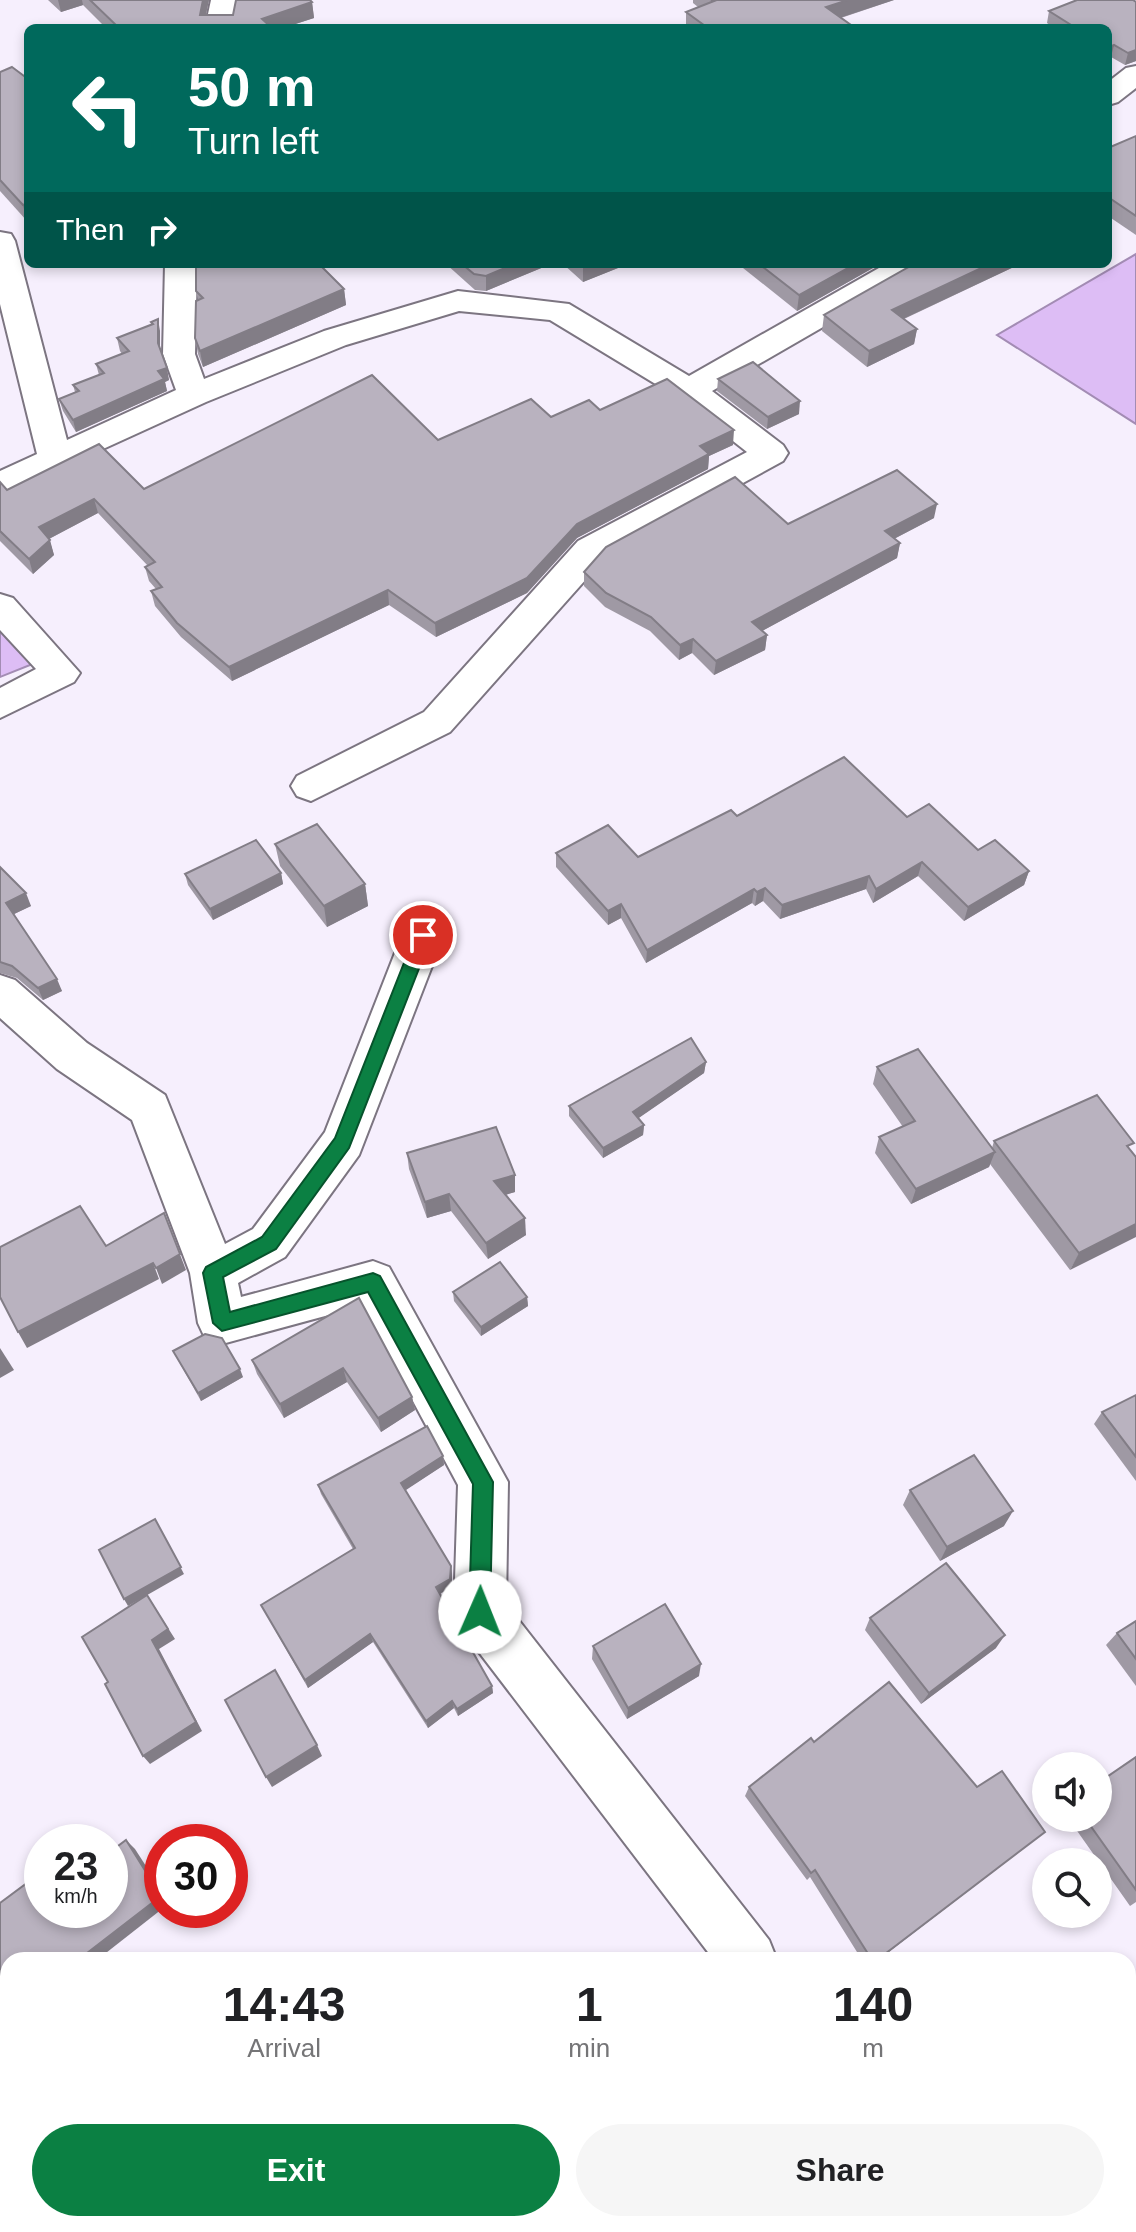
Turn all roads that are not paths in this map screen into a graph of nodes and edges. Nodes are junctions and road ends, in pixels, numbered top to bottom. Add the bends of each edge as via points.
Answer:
1 (225, 0) edge
2 (220, 24) edge
3 (1136, 74) edge
4 (1112, 93) edge
5 (0, 241) edge
6 (181, 268) edge
7 (902, 268) edge
8 (689, 390) junction
9 (194, 395) junction
10 (55, 458) junction
11 (0, 485) edge
12 (0, 607) edge
13 (0, 704) edge
14 (311, 786) dead end
15 (423, 935) dead end
16 (0, 992) edge
17 (213, 1273) junction
18 (743, 1952) edge

1 - 2 street
3 - 4 street
5 - 10 street
6 - 9 street via 179,354
7 - 8 street
8 - 9 street via 558,311 458,301 335,338
8 - 14 street via 771,453 591,550 437,722
9 - 10 street
10 - 11 street
12 - 13 street via 61,673
15 - 17 street via 343,1142 269,1243
16 - 17 street via 72,1056 149,1108
17 - 18 street via 222,1323 373,1282 483,1482 480,1612

